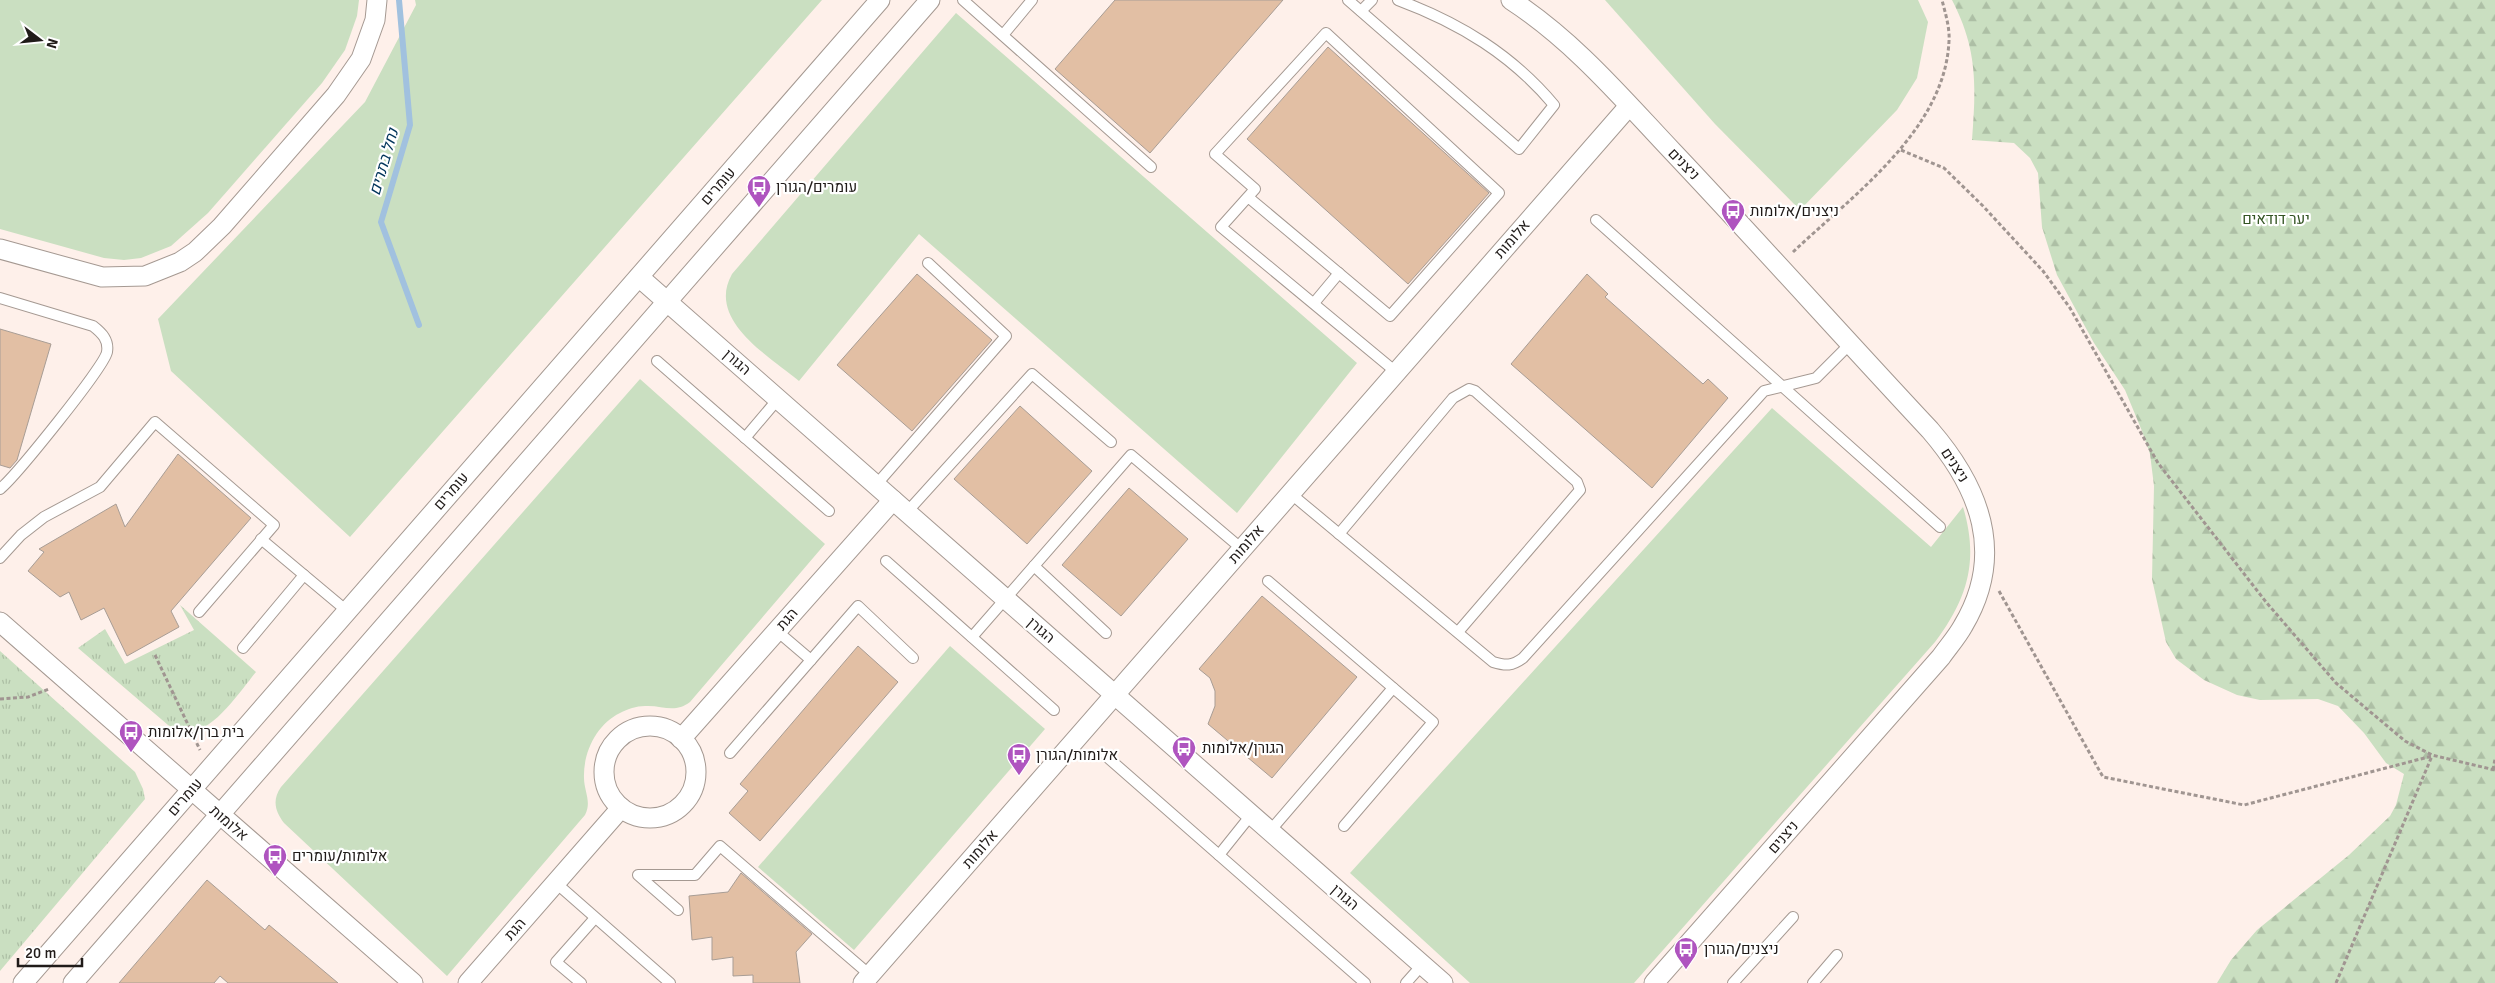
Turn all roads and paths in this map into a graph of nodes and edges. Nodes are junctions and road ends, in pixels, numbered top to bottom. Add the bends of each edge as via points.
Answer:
1 (377, 0) edge
2 (880, 0) edge
3 (930, 0) edge
4 (963, 0) edge
5 (1032, 0) edge
6 (1348, 0) edge
7 (1372, 0) edge
8 (1398, 0) edge
9 (1511, 0) edge
10 (1942, 0) edge
11 (1360, 11) junction
12 (1003, 35) junction
13 (1629, 106) junction
14 (1901, 150) junction
15 (1151, 167) dead end
16 (1248, 197) junction
17 (1596, 220) dead end
18 (0, 249) edge
19 (928, 263) dead end
20 (1780, 264) junction
21 (1339, 273) junction
22 (639, 277) junction
23 (0, 298) edge
24 (667, 301) junction
25 (1314, 303) junction
26 (1850, 344) junction
27 (657, 361) dead end
28 (1396, 372) junction
29 (1783, 387) junction
30 (778, 399) junction
31 (745, 438) junction
32 (1111, 442) dead end
33 (20, 449) dead end
34 (31, 452) junction
35 (876, 485) junction
36 (0, 489) edge
37 (1290, 493) junction
38 (900, 506) junction
39 (829, 511) dead end
40 (1940, 527) dead end
41 (1339, 534) junction
42 (261, 540) junction
43 (1242, 549) junction
44 (0, 558) edge
45 (886, 561) dead end
46 (1984, 564) junction
47 (1034, 566) junction
48 (304, 575) junction
49 (1268, 581) dead end
50 (1006, 599) junction
51 (347, 611) junction
52 (199, 612) dead end
53 (0, 622) edge
54 (777, 631) junction
55 (1458, 632) junction
56 (1106, 633) dead end
57 (972, 637) junction
58 (243, 648) dead end
59 (156, 656) dead end
60 (913, 658) dead end
61 (811, 660) junction
62 (68, 682) junction
63 (1393, 688) junction
64 (1114, 694) junction
65 (0, 699) edge
66 (1054, 710) dead end
67 (681, 739) junction
68 (730, 753) dead end
69 (1106, 756) dead end
70 (2432, 756) junction
71 (2495, 758) edge
72 (209, 770) junction
73 (2494, 770) edge
74 (191, 790) junction
75 (621, 808) junction
76 (1251, 814) junction
77 (220, 815) junction
78 (1344, 826) dead end
79 (1270, 831) junction
80 (1219, 855) junction
81 (556, 883) junction
82 (678, 910) dead end
83 (595, 918) junction
84 (1793, 918) dead end
85 (1837, 955) dead end
86 (1422, 965) junction
87 (866, 979) edge
88 (22, 983) edge
89 (73, 983) edge
90 (413, 983) edge
91 (468, 983) edge
92 (581, 983) edge
93 (670, 983) edge
94 (1365, 983) edge
95 (1406, 983) edge
96 (1443, 983) edge
97 (1654, 983) edge
98 (1733, 983) edge
99 (1813, 983) edge
100 (2336, 983) edge

1 - 18 street via 375,20 361,59 336,95 222,226 180,262 145,276 102,277
2 - 22 street, עומרים
3 - 24 street
4 - 12 lane
5 - 12 lane
6 - 11 lane
7 - 11 lane
8 - 11 lane via 1455,24 1499,52 1554,105 1519,149
9 - 13 street, ניצנים via 1579,53
10 - 14 path via 1950,39 1942,80 1933,104
12 - 15 lane
13 - 20 street, ניצנים
13 - 28 street, אלומות
14 - 20 path
14 - 70 path via 1944,168 1984,206 2043,271 2070,308 2158,463 2266,602 2336,683 2405,741
16 - 21 lane
16 - 21 lane via 1255,189 1215,154 1326,34 1499,193 1390,316
16 - 25 lane via 1222,227
17 - 29 lane
19 - 35 lane via 1006,336
20 - 26 street, ניצנים
21 - 25 lane
22 - 24 street, הגורן
22 - 51 street, עומרים
23 - 34 lane via 93,326 101,331 107,344 108,351 101,366
24 - 30 street, הגורן
24 - 77 street
25 - 28 lane
26 - 29 lane via 1816,378
26 - 46 street, ניצנים via 1935,436 1966,480 1978,506 1984,535
27 - 31 lane
28 - 37 street, אלומות
29 - 40 lane
29 - 55 lane via 1764,391 1514,665 1493,662
30 - 31 lane
30 - 35 street, הגורן
31 - 39 lane
32 - 38 lane via 1032,374
33 - 34 lane
34 - 36 lane
35 - 38 street, הגורן
37 - 41 lane
37 - 43 street, אלומות
38 - 50 street, הגורן
38 - 54 street, הגת
41 - 55 lane
41 - 55 lane via 1453,398 1469,389 1475,391 1576,482 1580,490
42 - 44 lane via 274,525 155,422 100,487 44,517 21,535
42 - 48 lane
42 - 52 lane
43 - 47 lane via 1131,455
43 - 64 street, אלומות
45 - 57 lane
46 - 70 path via 2103,777 2244,805
46 - 97 street, ניצנים via 1974,602 1941,657
47 - 50 lane
47 - 56 lane
48 - 51 lane
48 - 58 lane
49 - 63 lane
50 - 57 lane
50 - 64 street, הגורן
51 - 72 street, עומרים
53 - 62 street, אלומות
54 - 61 lane
54 - 67 street, הגת
57 - 66 lane
59 - 72 path
60 - 61 lane via 858,606
61 - 68 lane
62 - 65 path via 28,697
62 - 74 street, אלומות
63 - 78 lane via 1433,722
63 - 79 lane
64 - 76 street, הגורן
64 - 87 street, אלומות
67 - 75 street via 690,750 695,767 694,785 685,801 672,812 655,818 637,816
67 - 75 street via 662,728 645,727 628,732 615,744 606,760 605,778 610,795
69 - 80 lane
70 - 73 path
70 - 100 path
71 - 73 path
72 - 74 street, עומרים
74 - 77 street, אלומות
74 - 88 street, עומרים
75 - 81 street, הגת
76 - 79 street, הגורן
76 - 80 lane
77 - 89 street
77 - 90 street, אלומות
79 - 86 street, הגורן
80 - 94 lane
81 - 83 lane
81 - 91 street, הגת
82 - 87 lane via 638,875 695,875 720,846
83 - 92 lane via 556,962
83 - 93 lane
84 - 98 lane
85 - 99 lane
86 - 95 lane
86 - 96 street, הגורן

